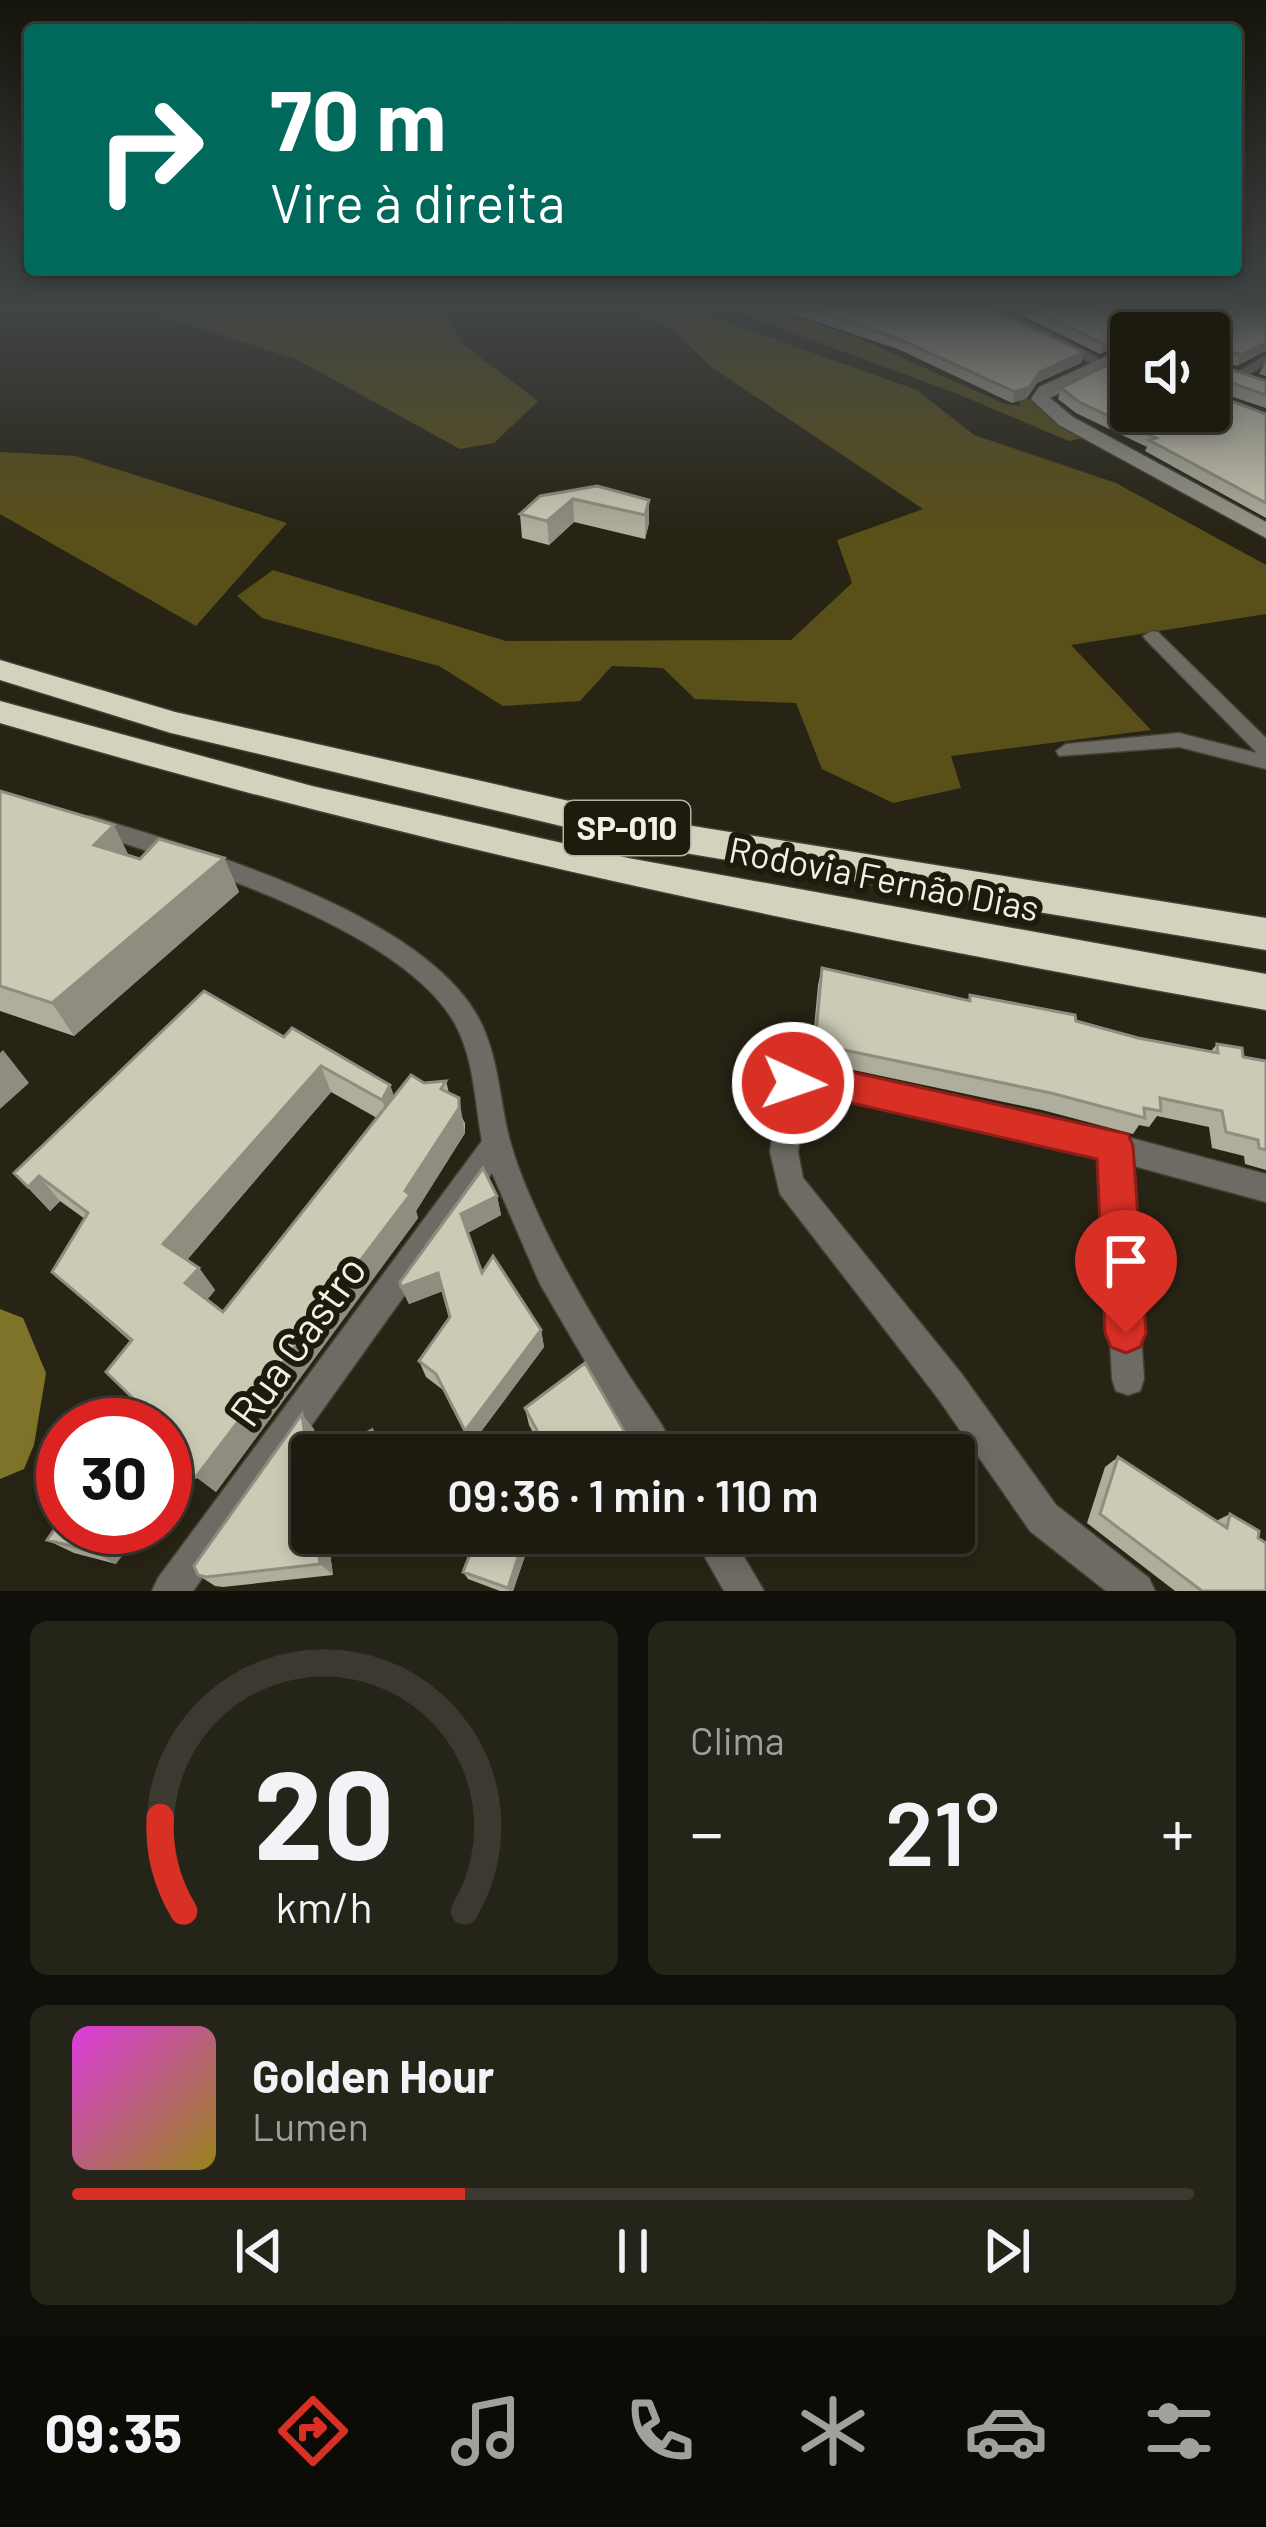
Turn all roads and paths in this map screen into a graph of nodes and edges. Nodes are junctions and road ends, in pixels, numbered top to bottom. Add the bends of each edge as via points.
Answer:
1 (1065, 381) edge
2 (1266, 532) edge
3 (1152, 636) dead end
4 (0, 670) edge
5 (0, 712) edge
6 (1266, 750) edge
7 (1066, 751) dead end
8 (1266, 762) edge
9 (66, 816) edge
10 (1266, 934) edge
11 (1266, 992) edge
12 (497, 1143) junction
13 (1115, 1146) junction
14 (1266, 1188) edge
15 (1128, 1379) dead end
16 (647, 1434) edge
17 (722, 1554) edge
18 (171, 1591) edge
19 (745, 1591) edge
20 (1136, 1591) edge

1 - 2 main road via 1045,391 1047,408
3 - 6 street
4 - 10 highway, Rodovia Fernão Dias / SP-010 via 171,722 649,833
5 - 11 highway, Rodovia Fernão Dias / SP-010 via 205,772 628,873
7 - 8 street via 1179,740
9 - 12 street via 220,867 409,960 451,997 473,1031
12 - 16 street via 555,1284
12 - 18 street, Rua Castro
13 - 14 street
13 - 15 street
13 - 20 street via 807,1077 791,1089 784,1151 790,1184 1043,1518
17 - 19 street

